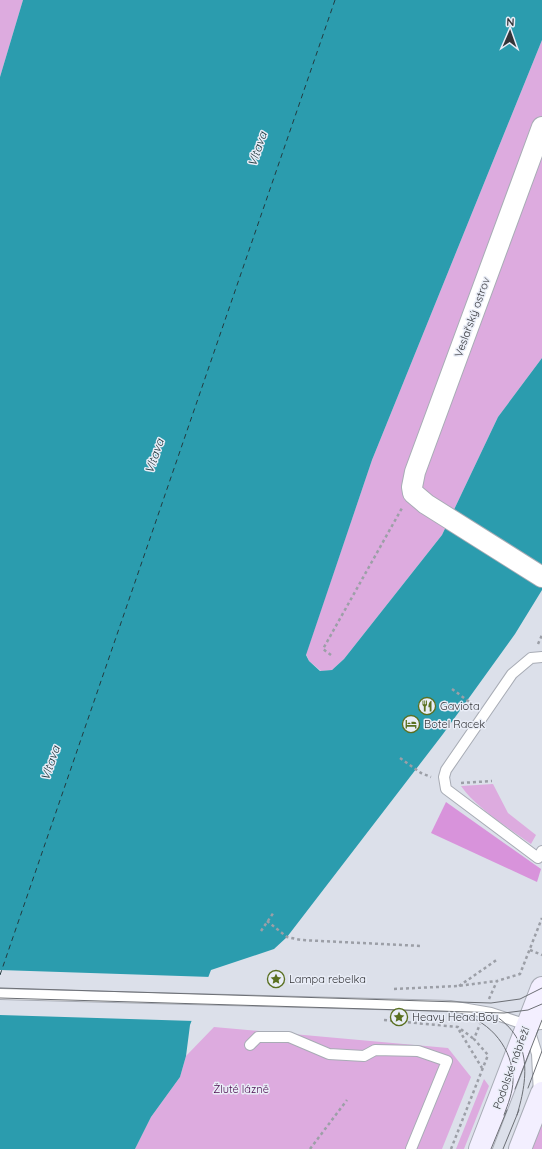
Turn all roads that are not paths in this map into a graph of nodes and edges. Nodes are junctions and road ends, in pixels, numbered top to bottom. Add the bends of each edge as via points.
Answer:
1 (542, 127) edge
2 (542, 577) edge
3 (542, 657) edge
4 (541, 857) edge
5 (542, 988) edge
6 (0, 994) edge
7 (534, 1024) edge
8 (250, 1046) dead end
9 (540, 1096) edge
10 (411, 1149) edge
11 (480, 1149) edge
12 (520, 1149) edge

1 - 2 street, Veslařský ostrov via 414,472 412,487 420,499
3 - 4 lane via 531,658 512,674 446,770 444,777 446,789
5 - 7 main road, Podolské nábřeží
6 - 7 lane via 450,1006 491,1012
7 - 9 lane
7 - 11 main road, Podolské nábřeží
8 - 10 lane via 258,1037 289,1037 329,1054 364,1056 375,1050 418,1051 447,1061
9 - 12 main road

